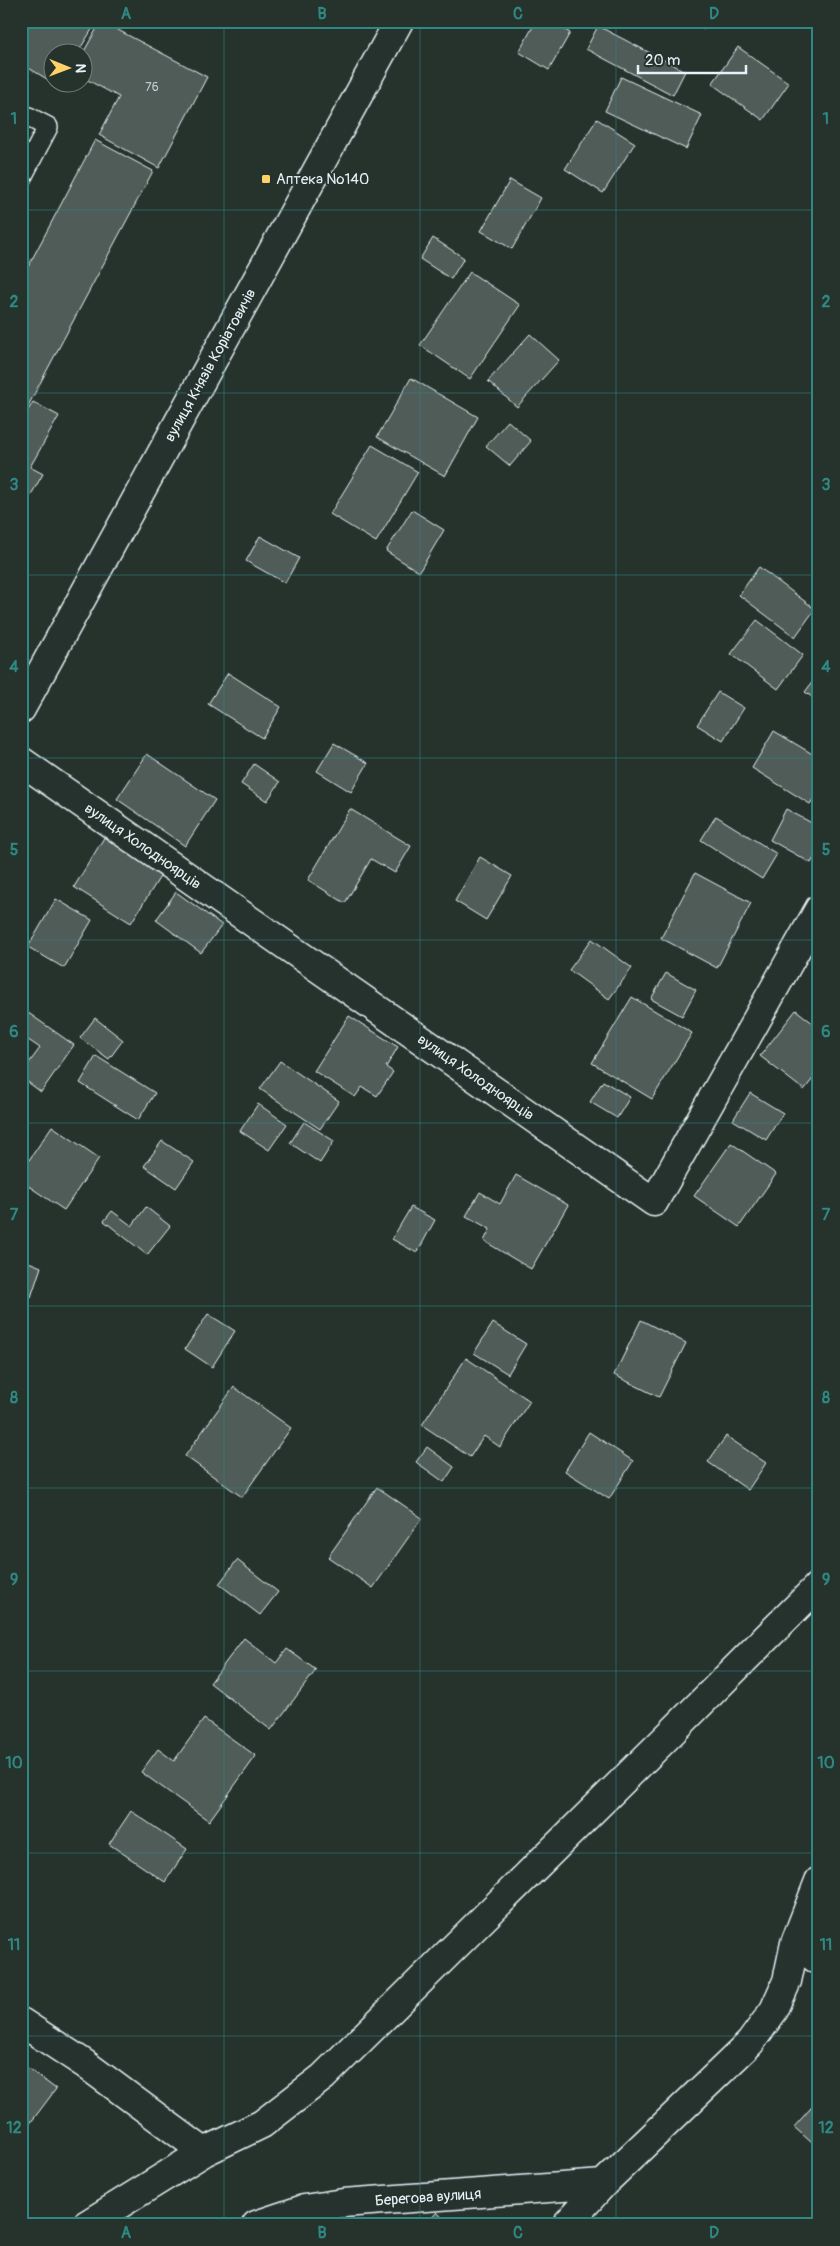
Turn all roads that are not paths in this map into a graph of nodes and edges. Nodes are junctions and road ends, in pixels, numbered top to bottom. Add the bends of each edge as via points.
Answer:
1 (399, 21) edge
2 (21, 113) edge
3 (21, 179) edge
4 (21, 709) edge
5 (21, 761) edge
6 (819, 909) edge
7 (819, 1585) edge
8 (819, 1881) edge
9 (795, 1943) junction
10 (819, 1961) edge
11 (21, 2022) edge
12 (204, 2152) junction
13 (603, 2184) junction
14 (86, 2225) edge
15 (256, 2225) edge
16 (566, 2225) edge

1 - 4 street, вулиця Князів Коріатовичів
2 - 3 lane via 48,128
5 - 6 street, вулиця Холодноярців via 654,1202
7 - 12 street via 323,2076 262,2124
8 - 9 street
9 - 10 street
9 - 13 street via 774,2010 750,2043
11 - 12 street
12 - 14 street
13 - 15 street, Берегова вулиця via 343,2203 304,2209
13 - 16 street

